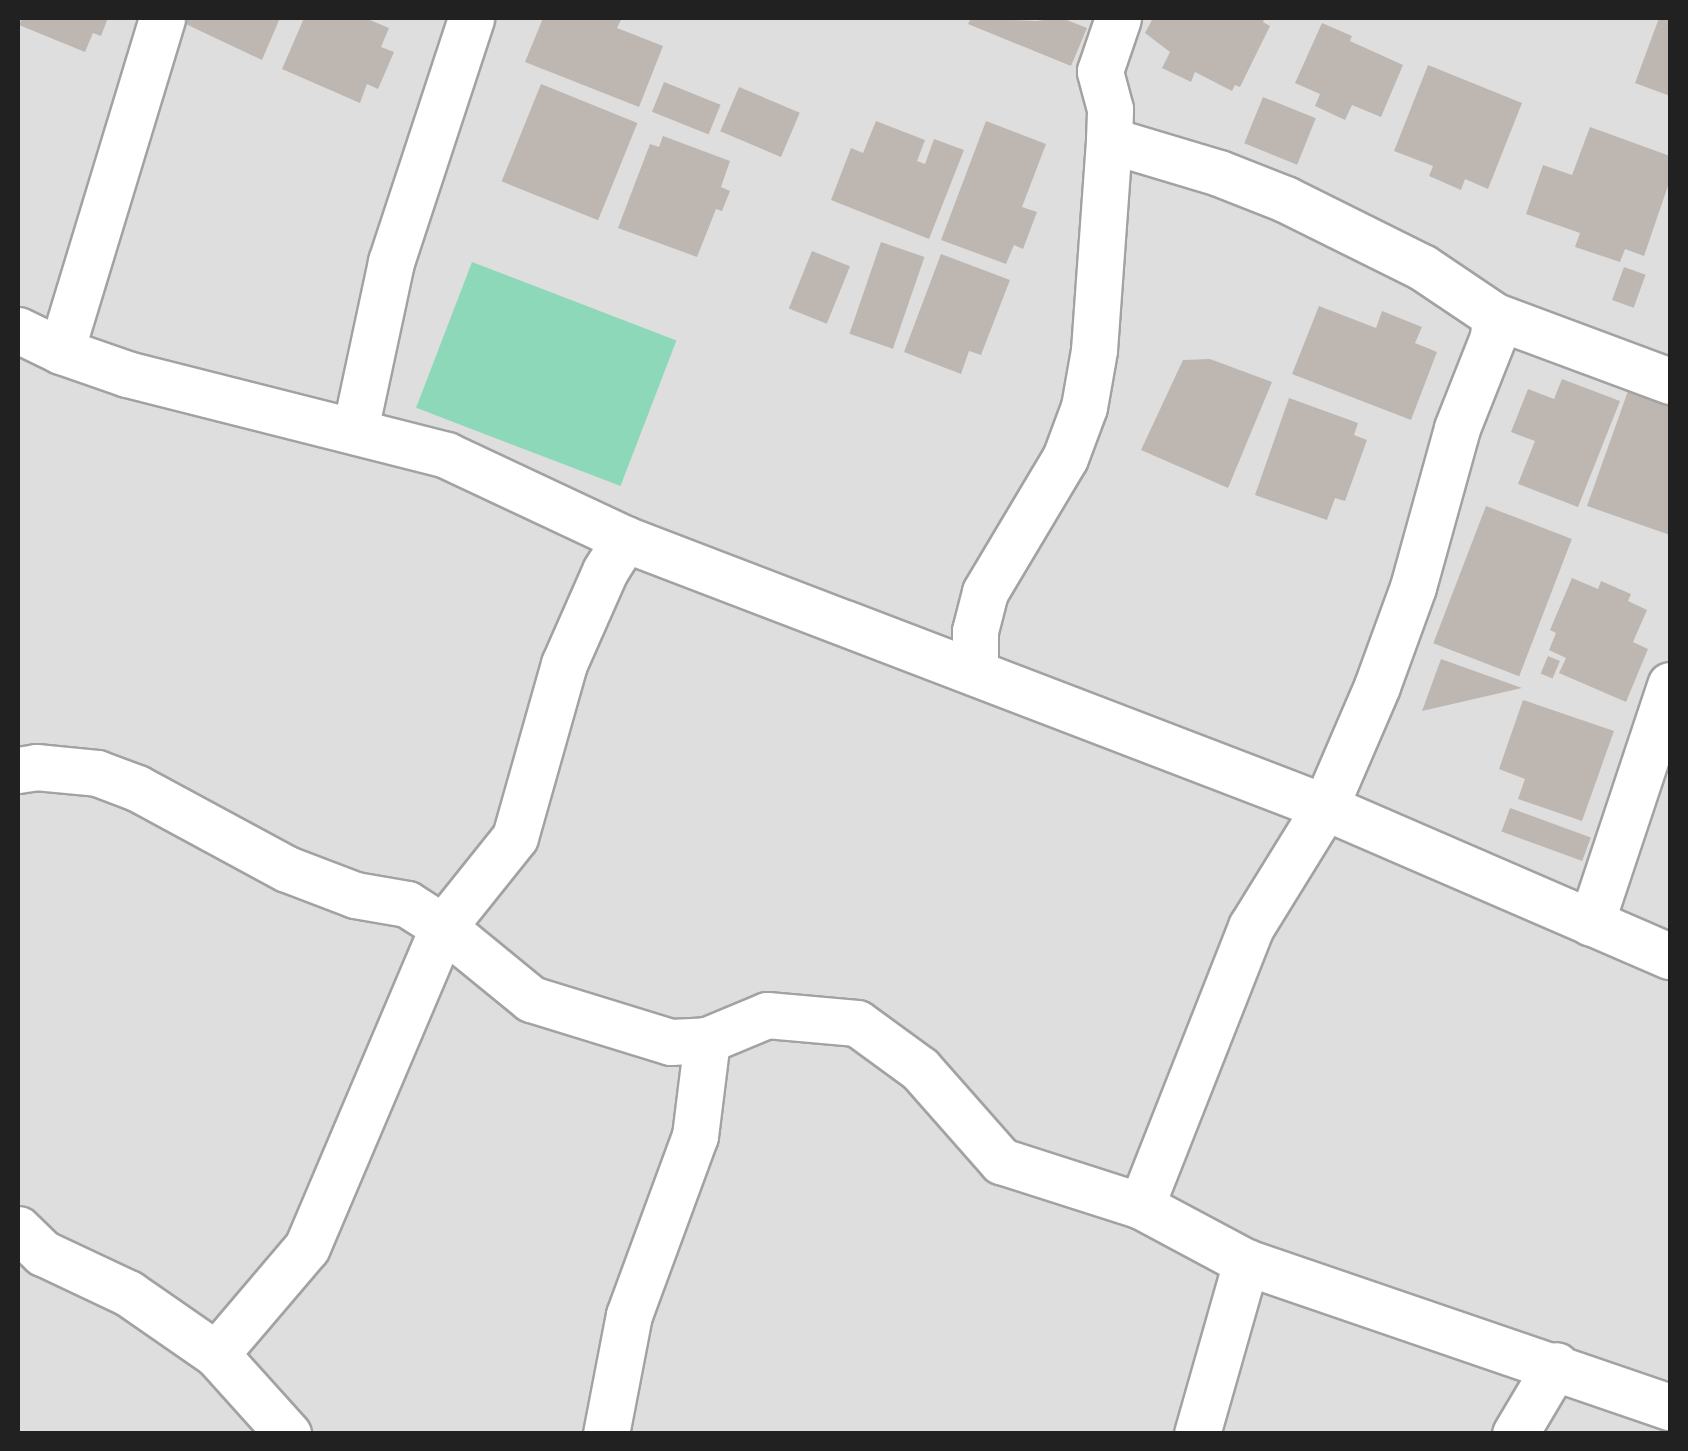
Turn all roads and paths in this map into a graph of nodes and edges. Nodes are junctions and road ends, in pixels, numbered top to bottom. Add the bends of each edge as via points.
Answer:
1 (162, 18) edge
2 (471, 18) edge
3 (1118, 18) edge
4 (1110, 140) junction
5 (1495, 316) junction
6 (18, 330) edge
7 (60, 351) junction
8 (1670, 381) edge
9 (356, 430) junction
10 (625, 539) junction
11 (975, 672) junction
12 (1670, 685) edge
13 (18, 770) edge
14 (1324, 807) junction
15 (1591, 922) junction
16 (443, 926) junction
17 (1670, 956) edge
18 (706, 1040) junction
19 (1142, 1206) junction
20 (18, 1228) edge
21 (1246, 1262) junction
22 (216, 1354) junction
23 (1556, 1365) junction
24 (1670, 1406) edge
25 (288, 1434) edge
26 (606, 1434) edge
27 (1198, 1434) edge
28 (1515, 1434) edge

1 - 7 street
2 - 9 street via 391,262
3 - 4 street via 1100,71
4 - 5 street via 1285,199 1422,267
4 - 11 street via 1084,407 1065,458 985,592 975,631
5 - 8 street
5 - 14 street via 1413,587
6 - 7 street
7 - 9 street
9 - 10 street via 446,455
10 - 11 street
10 - 16 street via 564,664 515,837
11 - 14 street
12 - 15 street
13 - 16 street via 97,774 137,788 287,869 355,895 407,904
14 - 15 street
14 - 19 street via 1252,927
15 - 17 street
16 - 18 street via 531,1000 670,1042
16 - 22 street via 307,1247
18 - 19 street via 767,1015 857,1023 920,1069 1001,1161
18 - 26 street via 695,1136 628,1316
19 - 21 street
20 - 22 street via 43,1253 128,1293
21 - 23 street
21 - 27 street
22 - 25 street
23 - 24 street
23 - 28 street

